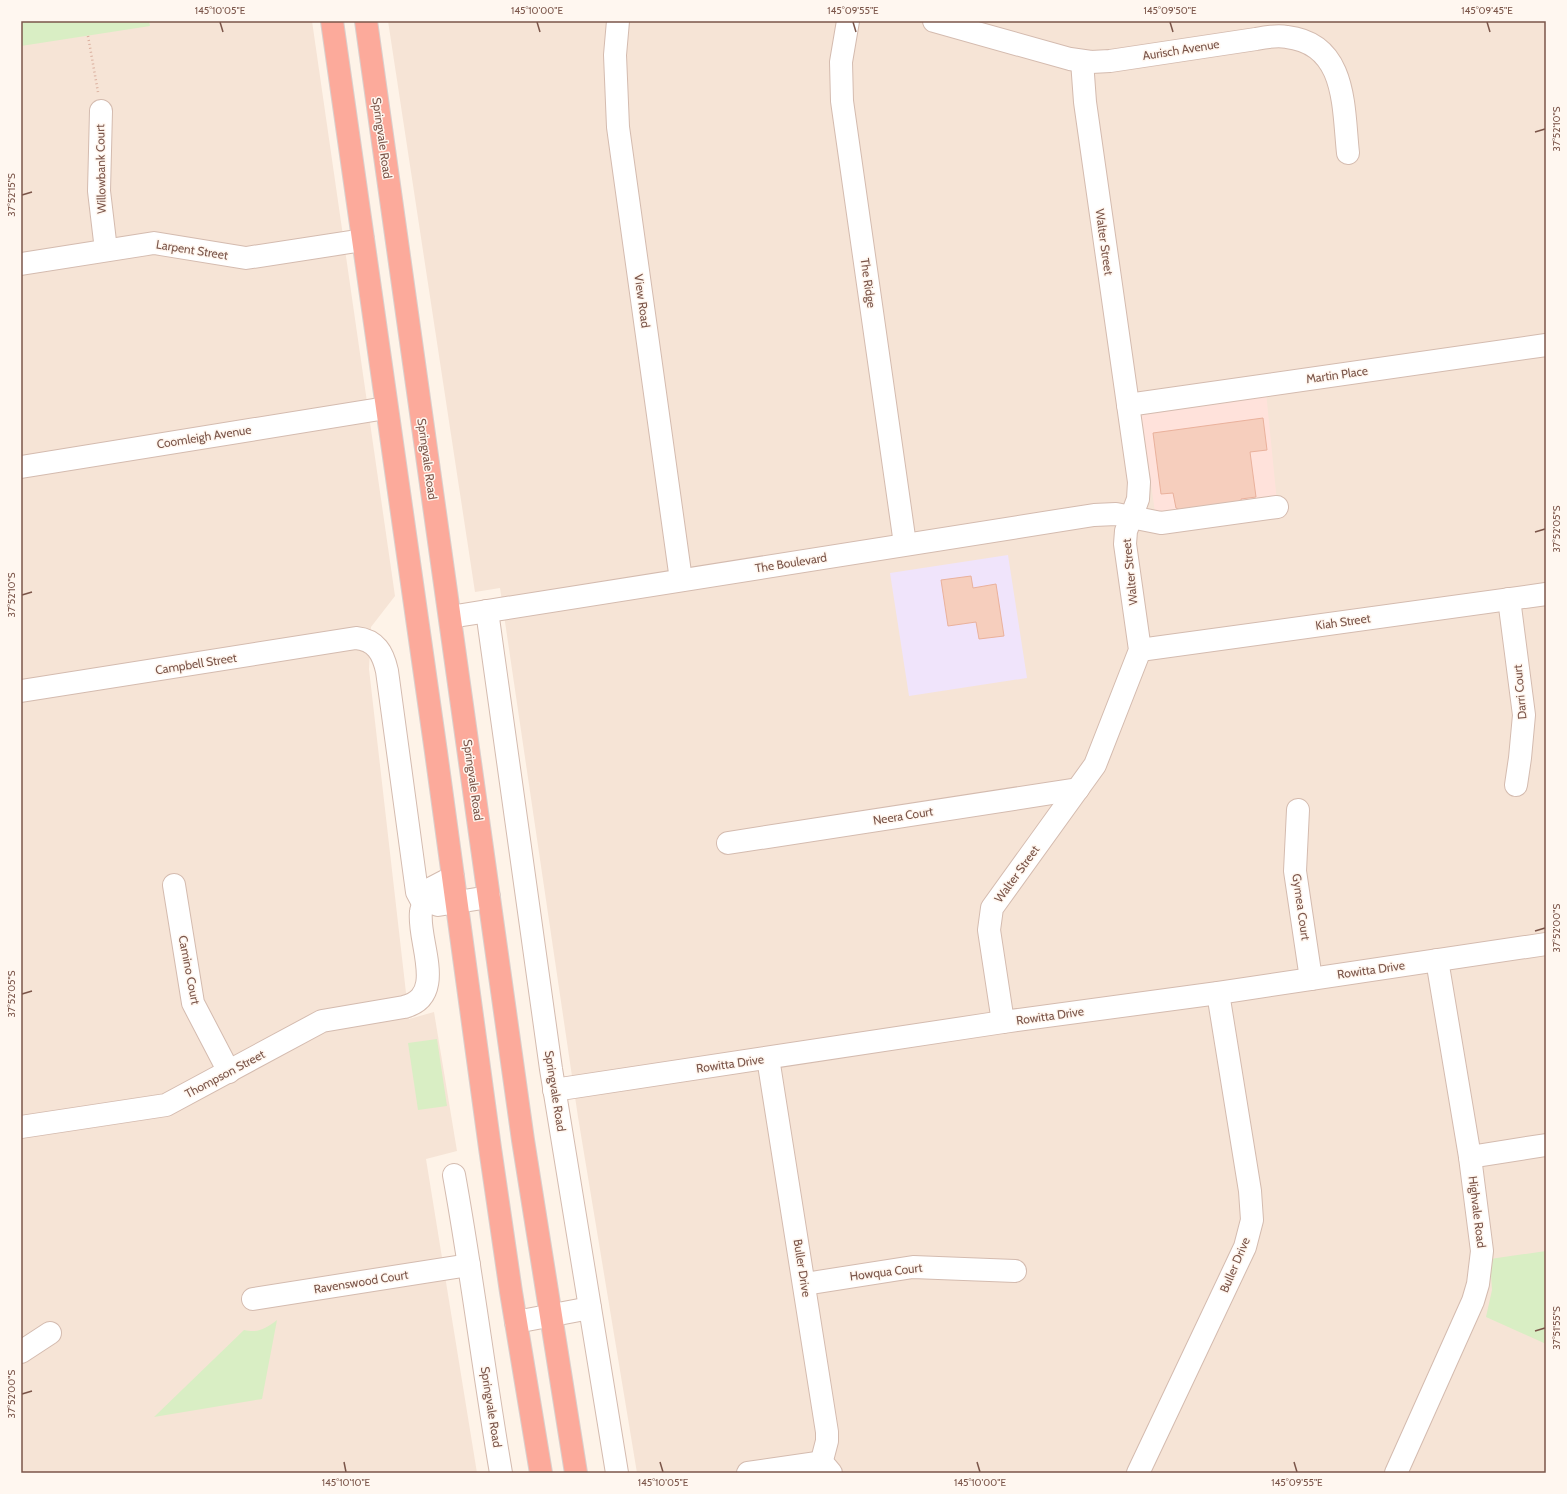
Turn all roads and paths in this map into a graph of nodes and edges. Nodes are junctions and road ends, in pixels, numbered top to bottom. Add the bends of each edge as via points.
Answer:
1 (332, 21) edge
2 (366, 21) edge
3 (618, 21) edge
4 (848, 21) edge
5 (934, 21) edge
6 (88, 36) dead end
7 (1082, 61) junction
8 (101, 111) joint
9 (1348, 153) dead end
10 (363, 240) junction
11 (106, 250) junction
12 (21, 264) edge
13 (1546, 345) edge
14 (1128, 405) junction
15 (386, 408) junction
16 (21, 467) edge
17 (1277, 507) dead end
18 (1132, 516) junction
19 (905, 544) junction
20 (681, 580) junction
21 (1546, 594) edge
22 (1509, 599) junction
23 (487, 611) junction
24 (450, 617) junction
25 (1140, 650) junction
26 (21, 691) edge
27 (1516, 785) dead end
28 (1078, 789) junction
29 (1298, 810) dead end
30 (728, 843) dead end
31 (453, 877) junction
32 (174, 885) dead end
33 (489, 897) junction
34 (456, 902) junction
35 (425, 903) junction
36 (1546, 944) edge
37 (1437, 960) junction
38 (1311, 979) junction
39 (1218, 994) junction
40 (1003, 1022) junction
41 (768, 1058) junction
42 (229, 1072) junction
43 (554, 1090) junction
44 (21, 1127) edge
45 (1546, 1145) edge
46 (1470, 1157) junction
47 (454, 1175) dead end
48 (469, 1265) junction
49 (1015, 1271) dead end
50 (804, 1284) junction
51 (253, 1299) dead end
52 (590, 1308) junction
53 (551, 1315) junction
54 (516, 1322) junction
55 (50, 1333) dead end
56 (21, 1352) edge
57 (826, 1468) edge
58 (501, 1473) edge
59 (541, 1473) edge
60 (576, 1473) edge
61 (617, 1473) edge
62 (748, 1473) edge
63 (1138, 1473) edge
64 (1396, 1473) edge

1 - 10 highway
2 - 24 highway, Springvale Road
3 - 20 street, View Road via 615,55 618,127
4 - 19 street, The Ridge via 841,62 842,101
5 - 7 street, Aurisch Avenue
6 - 8 path
7 - 9 street, Aurisch Avenue via 1110,61 1277,36 1298,38 1316,47 1334,69 1340,89
7 - 14 street, Walter Street via 1085,102
8 - 11 street, Willowbank Court via 99,191
10 - 11 street, Larpent Street via 246,258 154,243
10 - 15 highway
11 - 12 street, Larpent Street
13 - 14 street, Martin Place
14 - 18 street, Walter Street via 1139,482 1138,499
15 - 16 street, Coomleigh Avenue
15 - 31 highway
17 - 18 street, The Boulevard via 1161,523
18 - 19 street, The Boulevard via 1094,515
18 - 25 street, Walter Street via 1126,531 1125,544
19 - 20 street, The Boulevard
20 - 23 street, The Boulevard
21 - 22 street, Kiah Street
22 - 25 street, Kiah Street
22 - 27 street, Darri Court via 1524,715
23 - 24 street, The Boulevard
23 - 43 street, Springvale Road
24 - 33 highway, Springvale Road
25 - 28 street, Walter Street via 1095,765
26 - 35 street, Campbell Street via 356,638 370,642 382,655 387,671 417,892
28 - 30 street, Neera Court
28 - 40 street, Walter Street via 992,908 989,930
29 - 38 street, Gymea Court via 1295,871
31 - 34 highway
31 - 35 street via 430,889
32 - 42 street, Camino Court via 193,1002
33 - 34 street
33 - 53 highway, Springvale Road via 522,1134
34 - 35 street via 438,905
34 - 54 highway
35 - 42 street, Thompson Street via 421,912 421,922 428,978 427,987 414,1004 322,1021
36 - 37 street, Rowitta Drive
37 - 38 street, Rowitta Drive
37 - 46 street, Highvale Road
38 - 39 street, Rowitta Drive
39 - 40 street, Rowitta Drive
39 - 63 street, Buller Drive via 1250,1191 1252,1220 1245,1247
40 - 41 street, Rowitta Drive
41 - 43 street, Rowitta Drive
41 - 50 street, Buller Drive
42 - 44 street, Thompson Street via 162,1106
43 - 52 street, Springvale Road
45 - 46 street
46 - 64 street, Highvale Road via 1482,1251 1478,1284 1466,1318
47 - 48 street, Springvale Road
48 - 51 street, Ravenswood Court
48 - 58 street, Springvale Road
49 - 50 street, Howqua Court via 912,1267
50 - 57 street, Buller Drive via 827,1432
52 - 53 street
52 - 61 street, Springvale Road
53 - 54 street
53 - 60 highway, Springvale Road
54 - 59 highway
55 - 56 street
57 - 62 street via 811,1463

